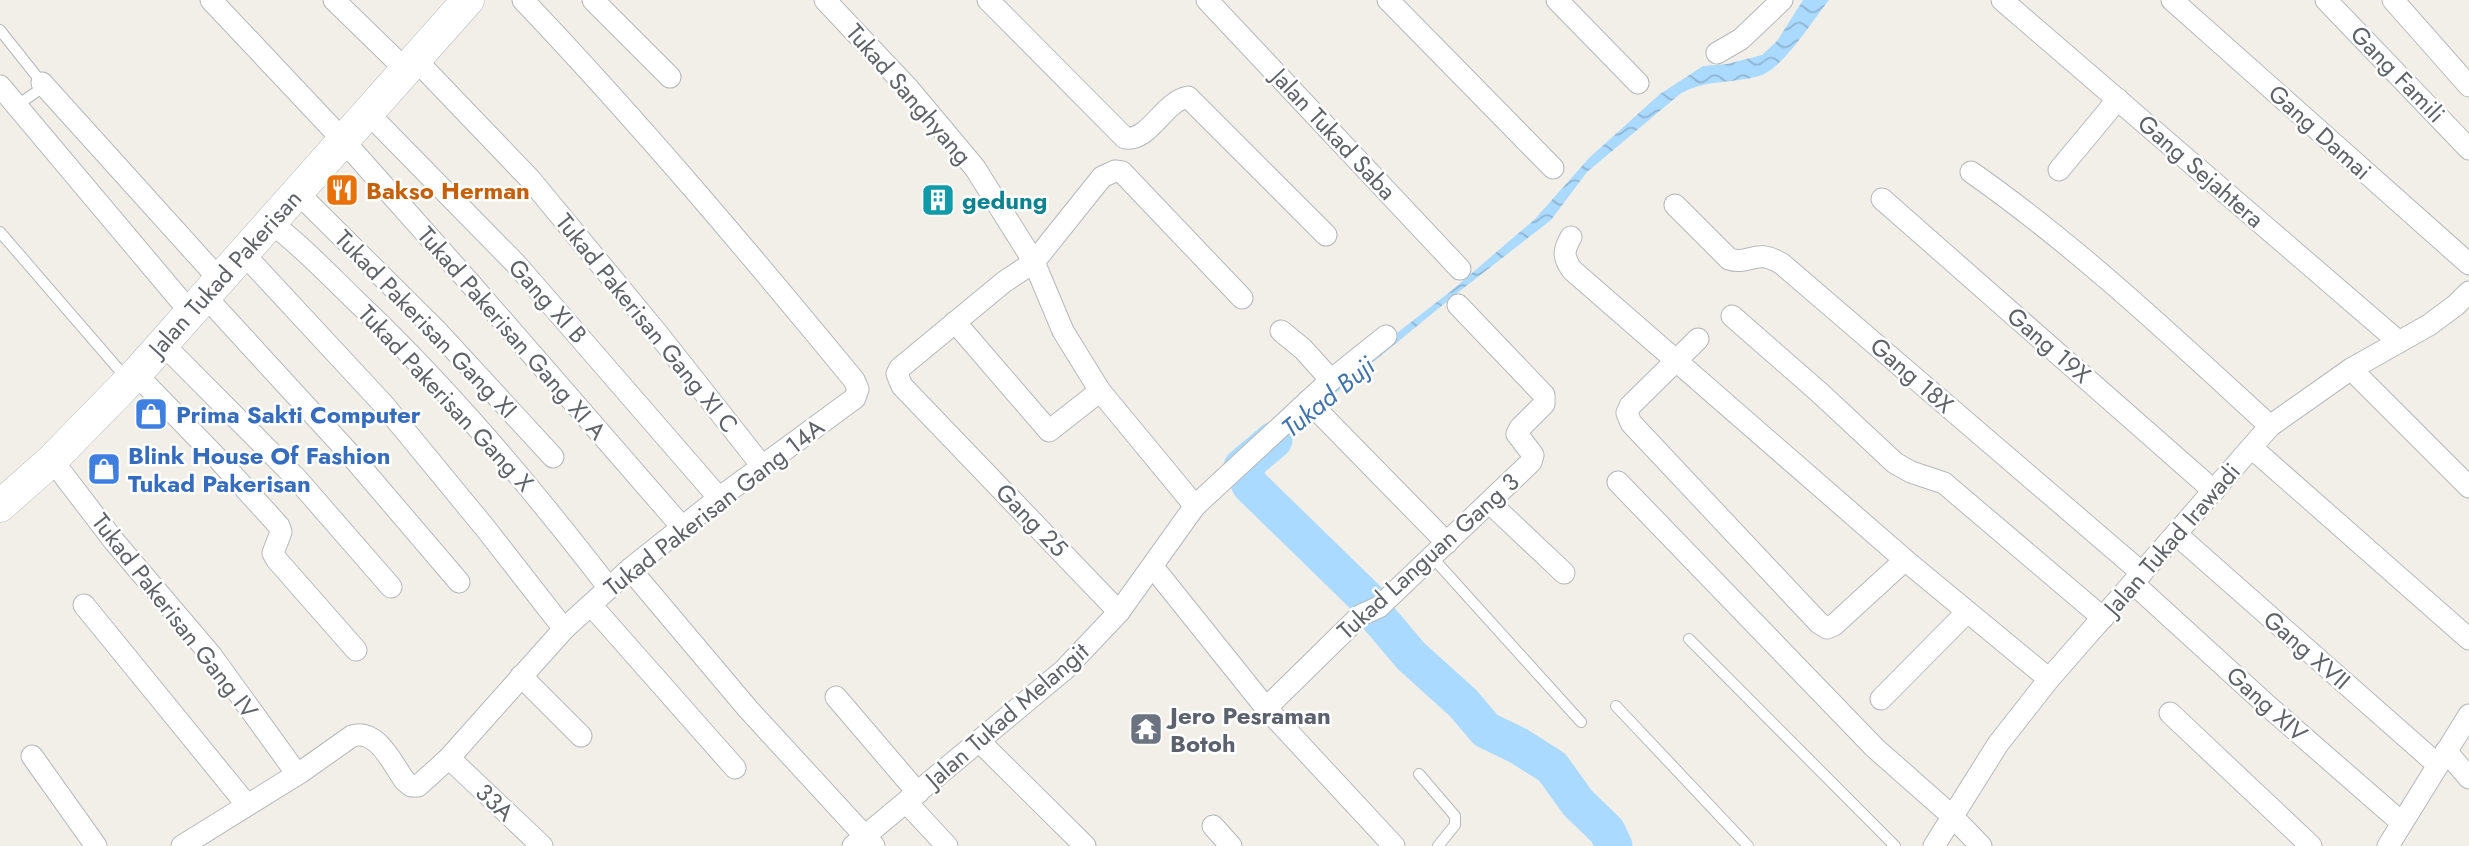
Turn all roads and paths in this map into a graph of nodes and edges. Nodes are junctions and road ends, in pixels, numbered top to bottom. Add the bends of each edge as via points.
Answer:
1 (211, 0) edge
2 (334, 0) edge
3 (468, 0) edge
4 (523, 0) edge
5 (593, 0) edge
6 (825, 0) edge
7 (988, 0) edge
8 (1207, 0) edge
9 (1388, 0) edge
10 (1557, 0) edge
11 (1782, 0) edge
12 (2002, 0) edge
13 (2172, 0) edge
14 (2326, 0) edge
15 (2393, 0) edge
16 (0, 30) edge
17 (1717, 53) dead end
18 (411, 64) junction
19 (670, 77) dead end
20 (41, 83) junction
21 (1638, 83) dead end
22 (0, 86) edge
23 (2469, 86) edge
24 (2118, 99) junction
25 (16, 106) junction
26 (368, 111) junction
27 (342, 139) junction
28 (2469, 149) edge
29 (1553, 168) dead end
30 (2059, 170) dead end
31 (1971, 172) dead end
32 (298, 193) junction
33 (1882, 199) dead end
34 (1675, 205) dead end
35 (270, 222) junction
36 (0, 232) edge
37 (1326, 235) dead end
38 (1571, 237) dead end
39 (242, 252) junction
40 (1034, 262) junction
41 (2469, 264) edge
42 (1460, 269) dead end
43 (2469, 292) edge
44 (205, 296) junction
45 (1242, 298) dead end
46 (1458, 305) dead end
47 (1732, 316) dead end
48 (955, 322) junction
49 (1281, 331) dead end
50 (1386, 336) dead end
51 (1698, 339) dead end
52 (2399, 342) junction
53 (162, 343) junction
54 (1675, 362) junction
55 (2351, 369) junction
56 (132, 378) junction
57 (1331, 380) junction
58 (1100, 391) junction
59 (1313, 406) junction
60 (2270, 426) junction
61 (2252, 448) junction
62 (553, 457) dead end
63 (52, 460) junction
64 (762, 466) junction
65 (1618, 482) dead end
66 (2469, 487) edge
67 (2214, 491) junction
68 (719, 498) junction
69 (1490, 503) junction
70 (0, 506) edge
71 (1195, 506) junction
72 (682, 527) junction
73 (2176, 534) junction
74 (1440, 550) junction
75 (1905, 560) junction
76 (1153, 567) junction
77 (630, 569) junction
78 (1564, 573) dead end
79 (2137, 578) junction
80 (459, 582) dead end
81 (391, 587) dead end
82 (609, 588) junction
83 (591, 605) junction
84 (84, 606) dead end
85 (1119, 612) junction
86 (1967, 612) junction
87 (2103, 618) junction
88 (564, 629) junction
89 (1689, 639) dead end
90 (2469, 639) edge
91 (356, 650) dead end
92 (521, 676) junction
93 (2049, 679) junction
94 (836, 697) dead end
95 (1881, 699) dead end
96 (1616, 706) dead end
97 (1266, 708) junction
98 (2170, 713) dead end
99 (2469, 715) edge
100 (1581, 722) dead end
101 (581, 736) dead end
102 (979, 741) junction
103 (32, 756) dead end
104 (449, 758) junction
105 (2442, 758) junction
106 (735, 768) dead end
107 (1419, 774) dead end
108 (297, 775) junction
109 (2469, 778) edge
110 (913, 798) junction
111 (247, 805) junction
112 (1952, 816) junction
113 (2402, 823) junction
114 (1213, 826) dead end
115 (864, 843) edge
116 (96, 846) edge
117 (182, 846) edge
118 (542, 846) edge
119 (947, 846) edge
120 (1085, 846) edge
121 (1231, 846) edge
122 (1394, 846) edge
123 (1438, 846) edge
124 (1748, 846) edge
125 (1895, 846) edge
126 (1934, 846) edge
127 (1980, 846) edge
128 (2311, 846) edge
129 (2388, 846) edge

1 - 27 street, Tukad Pakerisan Gang XI A
2 - 18 street, Tukad Pakerisan Gang XI C
3 - 18 street, Jalan Tukad Pakerisan
4 - 64 street, Tukad Pakerisan Gang 14A via 720,219 855,380 855,398
5 - 19 street
6 - 40 street, Tukad Sanghyang via 975,168
7 - 37 street via 1125,138 1142,134 1178,99 1188,97
8 - 42 street, Jalan Tukad Saba
9 - 29 street
10 - 21 street
11 - 17 street via 1741,38
12 - 24 street, Gang Sejahtera
13 - 41 street, Gang Damai
14 - 28 street, Gang Famili
15 - 23 street
16 - 20 lane
18 - 26 street, Jalan Tukad Pakerisan
18 - 64 street, Tukad Pakerisan Gang XI C via 545,197
20 - 25 lane via 39,90
20 - 44 street
22 - 25 street
24 - 30 street
24 - 52 street, Gang Sejahtera
25 - 44 street
26 - 27 street, Jalan Tukad Pakerisan
26 - 68 street, Gang XI B via 516,264
27 - 32 street, Jalan Tukad Pakerisan
27 - 72 street, Tukad Pakerisan Gang XI A
31 - 60 street via 2087,262
32 - 35 street, Jalan Tukad Pakerisan
32 - 62 street, Tukad Pakerisan Gang XI via 437,331
33 - 67 street, Gang 19X
34 - 79 street, Gang 18X via 1729,258 1735,261 1763,255 1783,264
35 - 39 street, Jalan Tukad Pakerisan
35 - 82 street, Tukad Pakerisan Gang X via 436,380 553,515
36 - 56 lane
38 - 54 street via 1564,250 1572,270
39 - 44 street, Jalan Tukad Pakerisan
39 - 88 street via 384,405
40 - 45 street via 1102,177 1122,172
40 - 48 street
40 - 58 street, Tukad Sanghyang via 1063,331
43 - 52 street, Jalan Tukad Irawadi
44 - 53 street, Jalan Tukad Pakerisan
44 - 80 street
46 - 69 street, Tukad Languan Gang 3 via 1545,399 1517,434 1533,455 1531,462
47 - 87 street via 1895,463 1944,483
48 - 58 street via 1049,431
48 - 85 street, Gang 25 via 901,368 897,374 902,386
49 - 57 street
50 - 57 street, Jalan Tukad Melangit
51 - 54 street
52 - 55 street, Jalan Tukad Irawadi
53 - 56 street, Jalan Tukad Pakerisan
53 - 81 street via 298,479
54 - 75 street
54 - 75 street via 1630,406 1627,413 1632,423 1819,623 1827,628 1834,625
55 - 60 street, Jalan Tukad Irawadi
55 - 66 street
56 - 63 street, Jalan Tukad Pakerisan
56 - 91 street via 220,461 279,526 273,553 277,560
57 - 59 street, Jalan Tukad Melangit
58 - 71 street, Tukad Sanghyang
59 - 71 street, Jalan Tukad Melangit
59 - 74 street
60 - 61 street, Jalan Tukad Irawadi
61 - 67 street, Jalan Tukad Irawadi
61 - 90 street
63 - 70 street, Jalan Tukad Pakerisan
63 - 108 street, Tukad Pakerisan Gang IV via 212,655
64 - 68 street, Tukad Pakerisan Gang 14A
65 - 112 street via 1875,748
67 - 73 street, Jalan Tukad Irawadi
68 - 72 street, Tukad Pakerisan Gang 14A
69 - 74 street, Tukad Languan Gang 3
69 - 78 street
71 - 76 street, Jalan Tukad Melangit
72 - 77 street, Tukad Pakerisan Gang 14A
73 - 79 street, Jalan Tukad Irawadi
73 - 105 street, Gang XVII
74 - 97 street, Tukad Languan Gang 3
74 - 100 lane
75 - 86 street
76 - 85 street, Jalan Tukad Melangit
76 - 97 street
77 - 82 street, Tukad Pakerisan Gang 14A
77 - 115 street
79 - 87 street, Jalan Tukad Irawadi
79 - 113 street, Gang XIV via 2269,707
82 - 83 street, Tukad Pakerisan Gang 14A
83 - 88 street, Tukad Pakerisan Gang 14A
83 - 106 street
84 - 111 street
85 - 102 street, Jalan Tukad Melangit via 1065,670
86 - 93 street
86 - 95 street
87 - 93 street, Jalan Tukad Irawadi
88 - 92 street, Tukad Pakerisan Gang 14A
89 - 125 lane
92 - 101 street
92 - 104 street, Tukad Pakerisan Gang 14A
93 - 112 street, Jalan Tukad Irawadi via 1998,744
94 - 110 street
96 - 124 lane
97 - 122 street
98 - 128 street
99 - 105 street
102 - 110 street, Jalan Tukad Melangit
102 - 120 street
103 - 116 street
104 - 108 street, Tukad Pakerisan Gang 14A via 418,786 411,786 372,737 359,734
104 - 118 street, 33A
105 - 109 street, Gang XVII
105 - 113 street
107 - 123 lane via 1455,816 1455,825
108 - 111 street, Tukad Pakerisan Gang 14A
110 - 115 street, Jalan Tukad Melangit
110 - 119 street
111 - 117 street, Tukad Pakerisan Gang 14A
112 - 126 street, Jalan Tukad Irawadi
112 - 127 street
113 - 129 street
114 - 121 street

